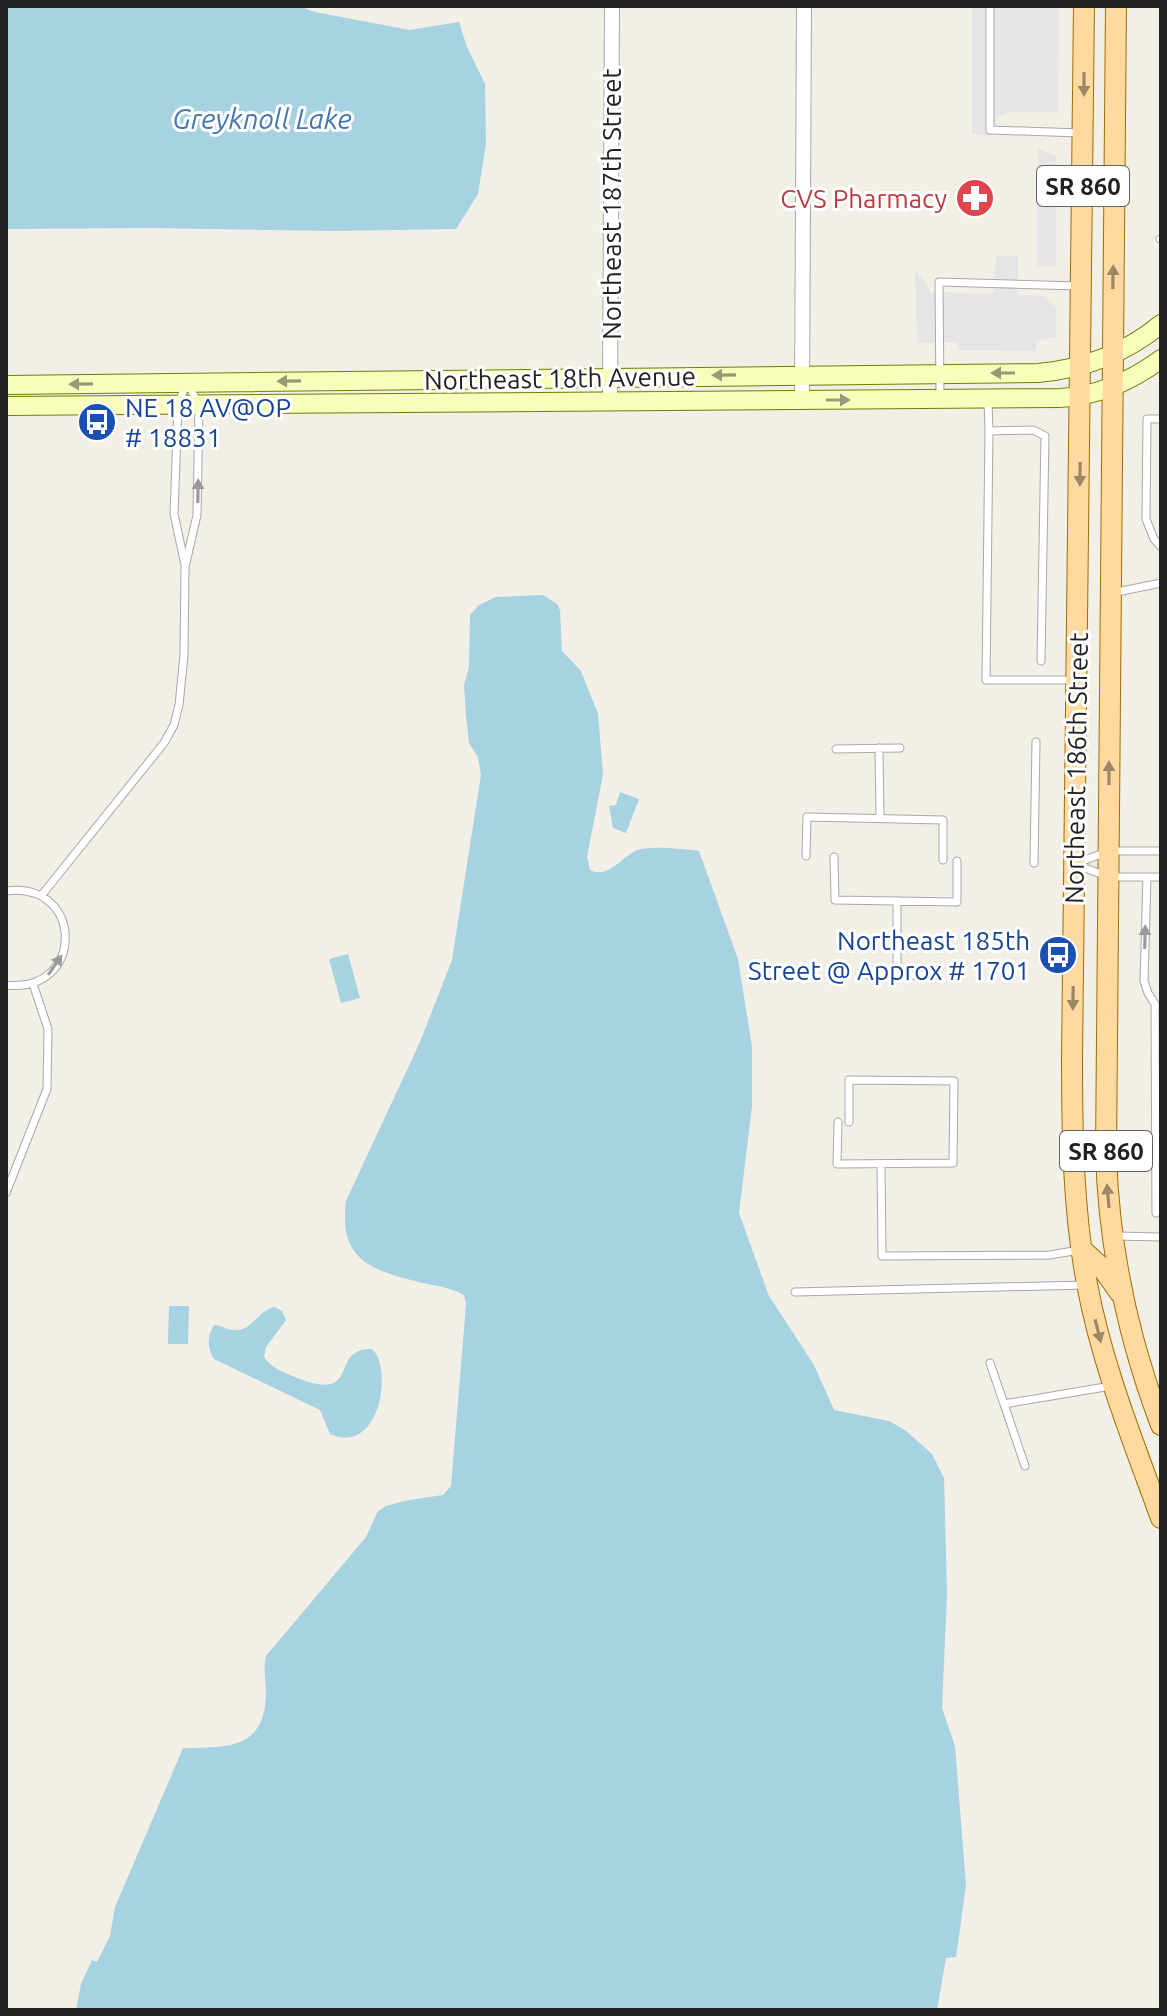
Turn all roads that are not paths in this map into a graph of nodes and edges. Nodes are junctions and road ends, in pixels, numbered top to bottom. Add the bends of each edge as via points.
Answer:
1 (612, 6) edge
2 (804, 6) edge
3 (990, 6) edge
4 (1084, 6) edge
5 (1116, 6) edge
6 (1083, 133) junction
7 (1082, 286) junction
8 (1161, 324) edge
9 (1112, 355) junction
10 (1161, 359) edge
11 (1081, 365) junction
12 (940, 373) junction
13 (802, 375) junction
14 (610, 377) junction
15 (367, 380) junction
16 (187, 382) junction
17 (6, 385) edge
18 (1112, 388) junction
19 (1081, 396) junction
20 (987, 398) junction
21 (940, 399) junction
22 (802, 400) junction
23 (610, 401) junction
24 (367, 403) junction
25 (178, 405) junction
26 (199, 405) junction
27 (6, 406) edge
28 (1161, 419) edge
29 (989, 431) junction
30 (1161, 547) edge
31 (185, 567) junction
32 (1161, 583) edge
33 (1110, 594) junction
34 (1041, 661) dead end
35 (1077, 680) junction
36 (1036, 742) dead end
37 (879, 748) junction
38 (900, 748) dead end
39 (836, 749) dead end
40 (880, 818) junction
41 (1109, 851) junction
42 (1161, 851) edge
43 (806, 856) dead end
44 (834, 857) dead end
45 (943, 860) dead end
46 (957, 861) dead end
47 (1034, 863) dead end
48 (1075, 864) junction
49 (1109, 877) junction
50 (1147, 877) junction
51 (1161, 877) edge
52 (6, 891) edge
53 (41, 896) junction
54 (897, 901) junction
55 (868, 975) dead end
56 (897, 975) junction
57 (926, 975) dead end
58 (33, 984) junction
59 (6, 985) edge
60 (838, 1122) dead end
61 (849, 1122) dead end
62 (881, 1164) junction
63 (6, 1193) edge
64 (1076, 1198) junction
65 (1156, 1213) dead end
66 (1113, 1236) junction
67 (1161, 1237) edge
68 (1081, 1249) junction
69 (1087, 1285) junction
70 (795, 1292) dead end
71 (1124, 1300) junction
72 (990, 1363) dead end
73 (1113, 1385) junction
74 (1004, 1404) junction
75 (1160, 1417) edge
76 (1025, 1466) dead end
77 (1161, 1518) edge

1 - 14 street, Northeast 187th Street
2 - 13 street
3 - 6 lane via 990,130
4 -> 6 main road, Northeast 186th Street / SR 860
9 -> 5 main road, Northeast 186th Street / SR 860
6 - 7 main road, Northeast 186th Street / SR 860
7 - 11 main road, Northeast 186th Street / SR 860
7 - 12 lane via 939,282
8 - 9 street, Northeast 18th Avenue
9 - 11 street, Northeast 18th Avenue
9 - 18 main road, Northeast 186th Street / SR 860
10 - 18 street, Northeast 18th Avenue
11 -> 12 street, Northeast 18th Avenue via 1038,373
11 - 19 main road, Northeast 186th Street / SR 860
12 - 13 street, Northeast 18th Avenue
12 - 21 lane
13 -> 14 street, Northeast 18th Avenue
13 - 22 street
14 - 15 street, Northeast 18th Avenue
14 - 23 street, Northeast 187th Street
15 -> 16 street, Northeast 18th Avenue
15 - 24 lane
16 -> 17 street, Northeast 18th Avenue
16 - 25 lane
16 - 26 lane
18 - 19 street, Northeast 18th Avenue
18 - 33 main road, Northeast 186th Street / SR 860
19 - 20 street, Northeast 18th Avenue
19 -> 35 main road, Northeast 186th Street / SR 860
20 - 21 street, Northeast 18th Avenue
20 - 29 lane
22 -> 21 street, Northeast 18th Avenue
22 - 23 street, Northeast 18th Avenue
23 - 24 street, Northeast 18th Avenue
24 - 26 street, Northeast 18th Avenue
25 - 26 street, Northeast 18th Avenue
25 - 27 street, Northeast 18th Avenue
25 - 31 lane via 174,514
31 -> 26 lane via 197,515
28 - 30 lane via 1147,419 1146,519
29 - 34 lane via 1033,430 1045,436
29 - 35 lane via 986,680
31 - 53 lane via 182,679 174,725
32 - 33 lane
41 -> 33 main road, Northeast 186th Street / SR 860
35 - 48 main road, Northeast 186th Street / SR 860
36 - 47 lane
37 - 38 lane
37 - 39 lane
37 - 40 lane
40 - 43 lane via 807,817
40 - 45 lane via 943,820
41 - 42 lane
41 - 48 lane
41 - 49 main road, Northeast 186th Street / SR 860
44 - 54 lane via 835,900
46 - 54 lane via 957,902
48 - 49 lane
48 -> 64 main road, Northeast 186th Street / SR 860
49 - 50 lane
66 -> 49 main road, Northeast 186th Street / SR 860 via 1105,1128
50 - 51 lane
65 -> 50 lane via 1155,1004 1144,981
52 - 53 lane
58 -> 53 lane via 53,971 66,941 58,911
54 - 56 lane
55 - 56 lane
56 - 57 lane
58 - 59 lane
58 - 63 lane via 48,1029 47,1089
60 - 62 lane via 837,1164
61 - 62 lane via 849,1080 954,1081 953,1163
62 - 68 lane via 882,1256 1050,1255
64 - 66 main road via 1096,1227
64 - 68 main road, Northeast 186th Street / SR 860
66 - 67 lane
66 - 71 main road, Northeast 186th Street / SR 860
68 - 69 main road, Northeast 186th Street / SR 860
68 - 71 main road
69 - 70 lane
69 -> 73 main road, Northeast 186th Street / SR 860
71 - 75 main road, Northeast 186th Street / SR 860
72 - 74 lane
73 - 74 lane
73 - 77 main road, Northeast 186th Street / SR 860
74 - 76 lane

